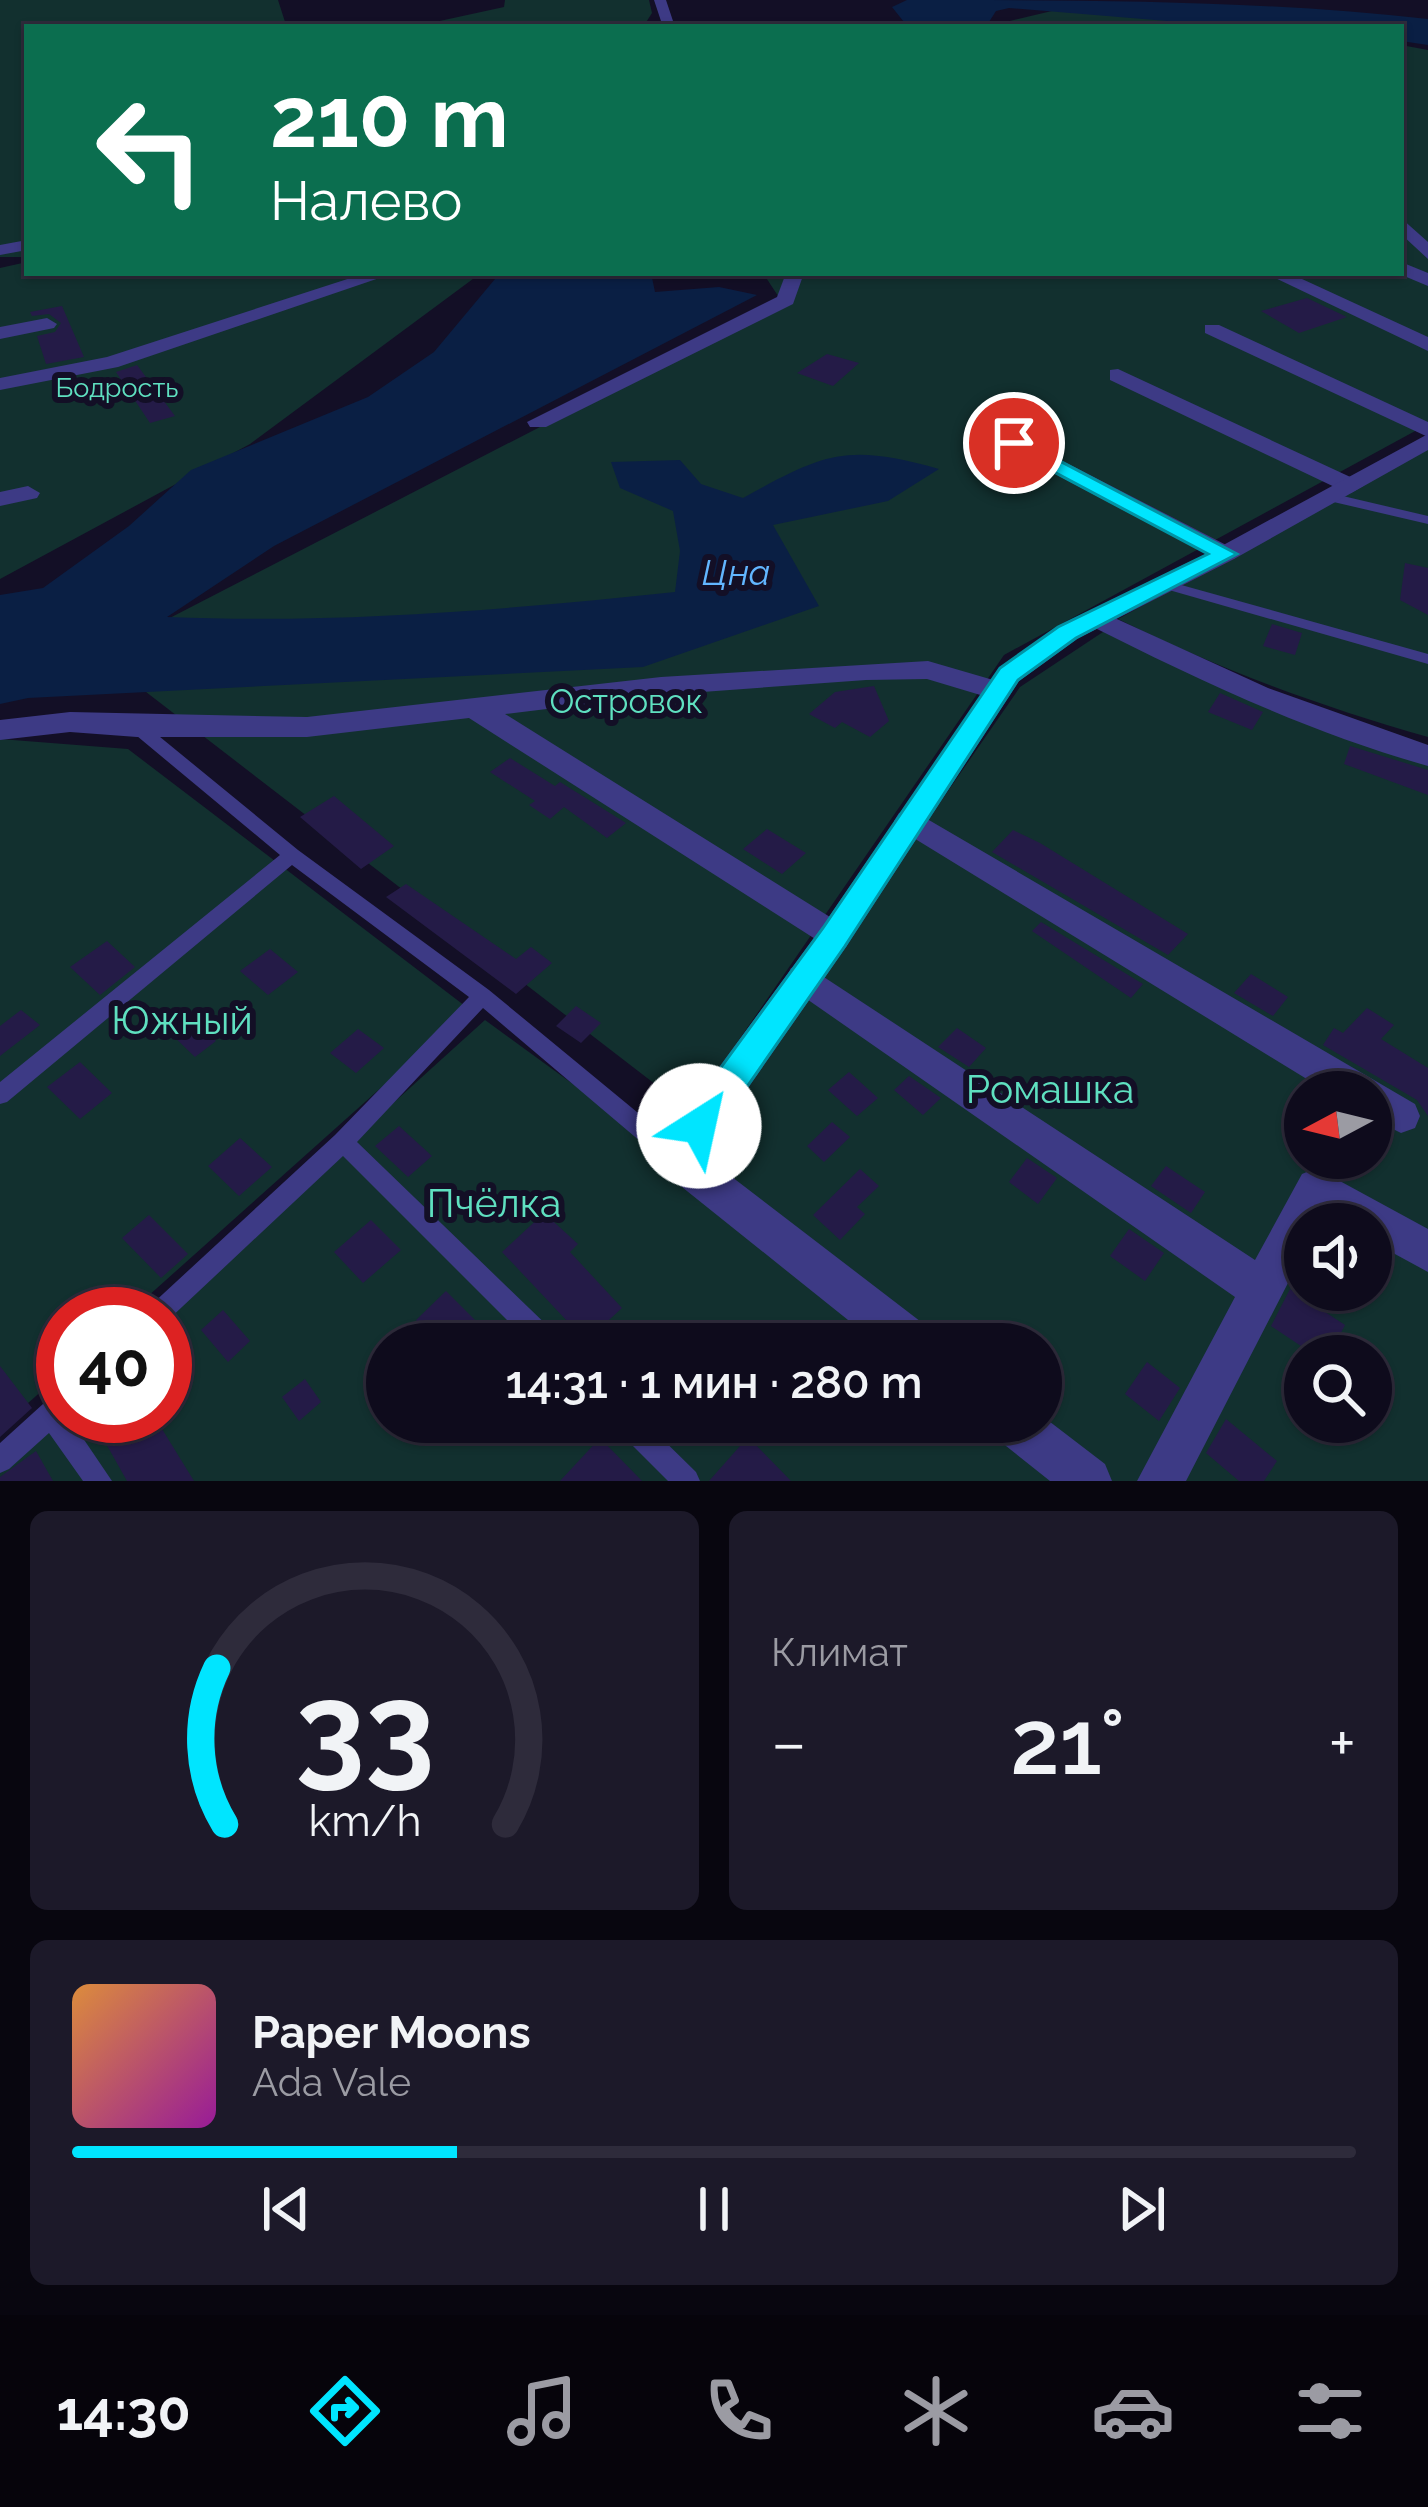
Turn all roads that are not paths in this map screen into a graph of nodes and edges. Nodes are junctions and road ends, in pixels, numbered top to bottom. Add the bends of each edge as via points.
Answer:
1 (1404, 226) edge
2 (1428, 253) edge
3 (376, 276) edge
4 (794, 276) edge
5 (1280, 276) edge
6 (47, 324) dead end
7 (1212, 329) dead end
8 (0, 333) edge
9 (1428, 345) edge
10 (1118, 375) dead end
11 (0, 384) edge
12 (538, 422) dead end
13 (1428, 430) edge
14 (1428, 441) edge
15 (1014, 443) dead end
16 (1340, 492) junction
17 (28, 493) dead end
18 (0, 499) edge
19 (1428, 520) edge
20 (1226, 554) junction
21 (1167, 585) junction
22 (1095, 617) junction
23 (1428, 659) edge
24 (997, 691) junction
25 (471, 706) junction
26 (137, 728) junction
27 (0, 730) edge
28 (1428, 756) edge
29 (910, 821) junction
30 (292, 855) junction
31 (834, 937) junction
32 (804, 978) junction
33 (482, 996) junction
34 (1326, 1071) edge
35 (0, 1095) edge
36 (343, 1142) junction
37 (676, 1158) junction
38 (1428, 1252) edge
39 (187, 1287) edge
40 (1262, 1290) junction
41 (527, 1323) edge
42 (886, 1323) edge
43 (36, 1427) edge
44 (77, 1443) edge
45 (648, 1443) edge
46 (1039, 1443) edge
47 (0, 1460) edge
48 (99, 1481) edge
49 (687, 1481) edge
50 (1088, 1481) edge
51 (1161, 1481) edge

1 - 2 street
3 - 11 street via 111,363
4 - 12 street via 786,301
5 - 9 street
6 - 8 street
7 - 13 street
10 - 16 street
14 - 16 street
15 - 20 street
16 - 19 lane
16 - 20 street
17 - 18 street
20 - 21 street
21 - 22 street
21 - 23 lane
22 - 24 street via 1038,652
22 - 28 street via 1216,678
24 - 25 street via 928,670 866,671
24 - 29 street
25 - 26 street via 307,728
25 - 31 street
26 - 27 street via 70,722
26 - 30 lane
29 - 31 street
29 - 34 street
30 - 33 lane
30 - 35 lane
31 - 32 street
32 - 37 street
32 - 40 street
33 - 36 lane
33 - 37 lane
36 - 39 lane
36 - 41 lane
37 - 42 street
38 - 40 street via 1316,1187
40 - 51 street
43 - 47 lane
44 - 48 lane
45 - 49 lane
46 - 50 street

